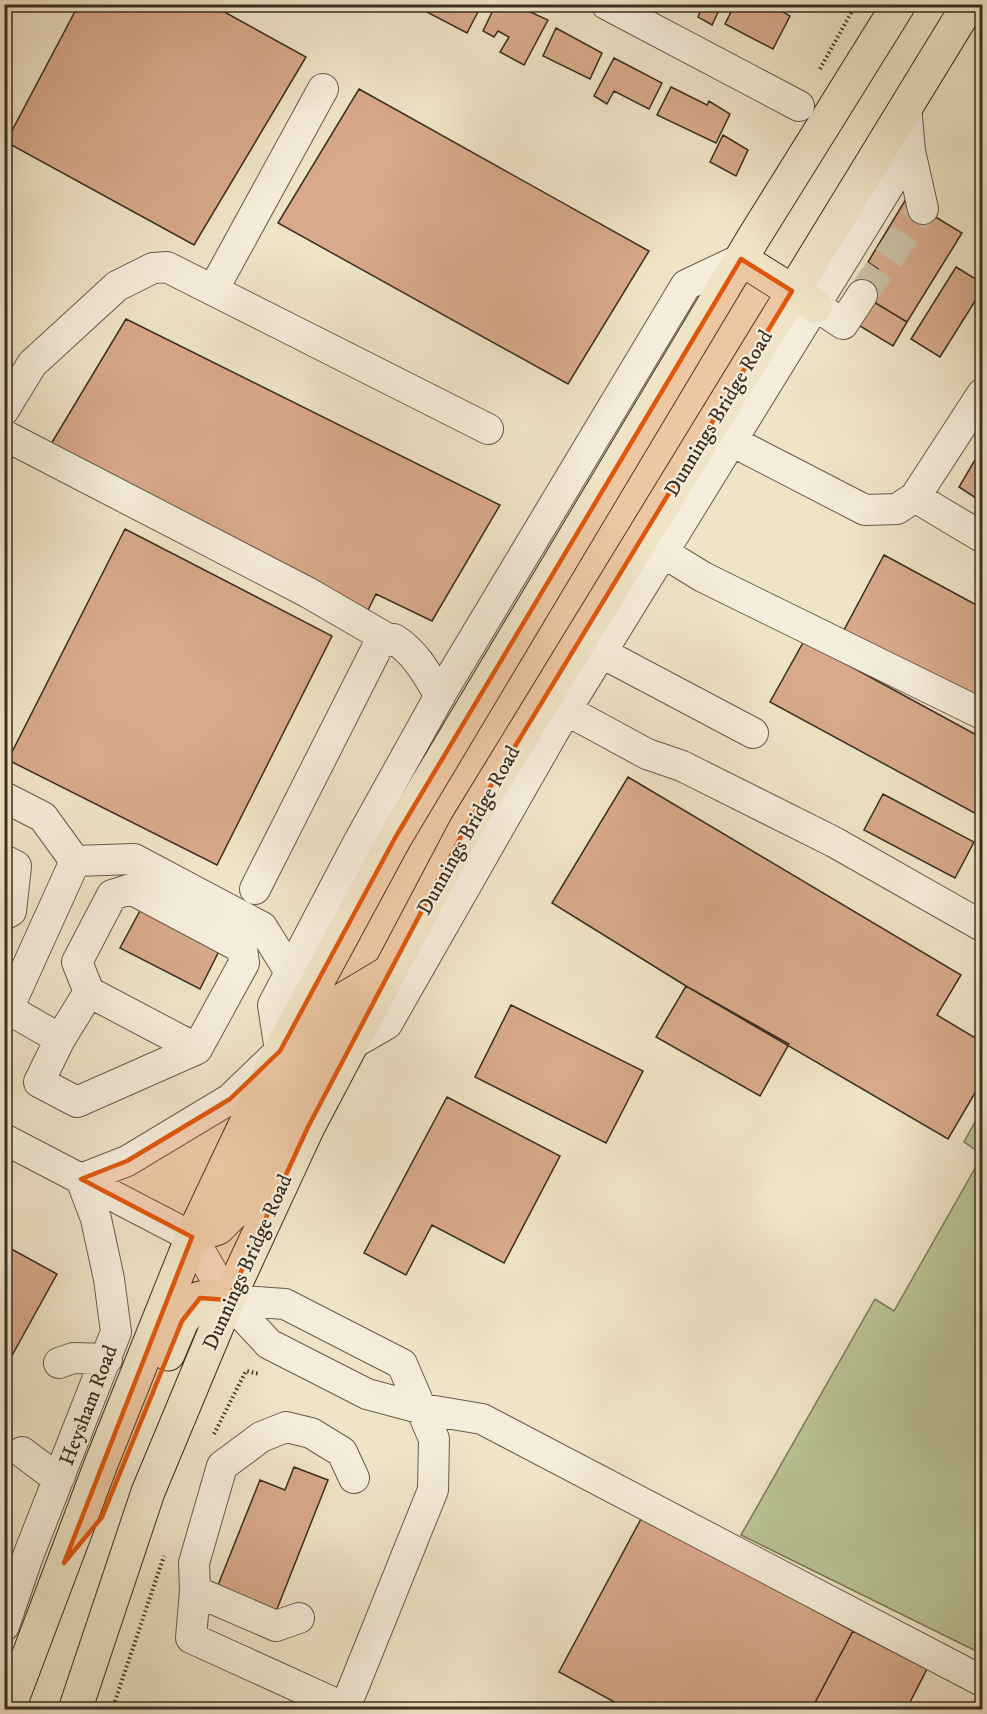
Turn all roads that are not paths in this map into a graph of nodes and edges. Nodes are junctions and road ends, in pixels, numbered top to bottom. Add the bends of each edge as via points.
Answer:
1 (606, 4) edge
2 (899, 4) edge
3 (969, 4) edge
4 (322, 89) dead end
5 (799, 106) dead end
6 (906, 106) junction
7 (910, 151) junction
8 (923, 209) dead end
9 (741, 259) junction
10 (213, 290) junction
11 (862, 295) tunnel mouth
12 (804, 299) junction
13 (982, 394) edge
14 (4, 410) edge
15 (488, 429) dead end
16 (4, 435) edge
17 (721, 436) junction
18 (915, 497) junction
19 (982, 537) edge
20 (652, 546) junction
21 (388, 639) junction
22 (602, 653) junction
23 (440, 696) junction
24 (567, 710) junction
25 (982, 714) edge
26 (753, 733) dead end
27 (4, 797) edge
28 (4, 860) edge
29 (75, 861) junction
30 (255, 889) dead end
31 (7, 911) edge
32 (982, 926) edge
33 (44, 929) junction
34 (422, 937) junction
35 (290, 972) junction
36 (390, 972) junction
37 (89, 992) junction
38 (6, 1009) edge
39 (60, 1039) junction
40 (352, 1044) junction
41 (197, 1049) junction
42 (280, 1052) junction
43 (4, 1139) edge
44 (81, 1179) junction
45 (192, 1237) junction
46 (228, 1300) junction
47 (107, 1359) junction
48 (59, 1363) dead end
49 (423, 1409) junction
50 (22, 1452) dead end
51 (60, 1476) junction
52 (354, 1478) dead end
53 (64, 1563) junction
54 (195, 1591) junction
55 (299, 1618) dead end
56 (4, 1626) edge
57 (982, 1681) edge
58 (8, 1710) edge
59 (75, 1710) edge

1 - 5 street
2 - 9 highway
3 - 6 highway, Dunnings Bridge Road
4 - 10 street
6 - 7 street
6 - 12 highway, Dunnings Bridge Road
7 - 8 street
7 - 12 street
9 - 12 highway
9 - 23 street via 686,285
9 - 42 highway via 395,838
10 - 14 street via 167,267 153,268 117,286 33,364
10 - 15 street
11 - 12 street via 843,324
12 - 17 highway, Dunnings Bridge Road
13 - 18 street
16 - 21 street via 307,592
17 - 18 street via 865,510 897,509
17 - 20 highway, Dunnings Bridge Road
18 - 19 street
20 - 22 street
20 - 25 street via 704,578
20 - 34 highway, Dunnings Bridge Road via 466,827
21 - 23 street via 405,646
21 - 30 street via 379,644
22 - 24 street
22 - 26 street
23 - 35 street
24 - 32 street via 647,754 682,766 834,842
24 - 34 street
27 - 29 street via 43,817
28 - 31 street via 16,866
29 - 33 street
29 - 35 street via 134,859 262,927
31 - 33 street
33 - 38 street
34 - 36 highway, Dunnings Bridge Road
34 - 40 street via 387,1024
35 - 42 street via 273,1005
36 - 40 highway, Dunnings Bridge Road
36 - 45 highway via 339,1002 235,1211 218,1228
37 - 39 street
37 - 41 street
37 - 41 street via 77,962 111,894 131,889 242,948 244,963
38 - 39 street
39 - 41 street via 39,1082 77,1102
40 - 46 highway, Dunnings Bridge Road via 308,1127
42 - 44 street via 230,1099 127,1161
42 - 45 highway
43 - 44 street
44 - 45 street
44 - 47 street, Heysham Road via 96,1219 109,1279 116,1332
45 - 46 street
45 - 53 highway
46 - 49 street via 279,1350 367,1394
46 - 49 street via 285,1304 402,1364
46 - 53 highway via 200,1298 191,1306 102,1517
46 - 59 highway, Dunnings Bridge Road via 148,1492
47 - 48 street via 73,1358
47 - 51 street, Heysham Road
49 - 54 street via 434,1440 433,1490 345,1708 190,1638
49 - 57 street via 482,1419
50 - 51 street
51 - 56 street, Heysham Road
52 - 54 street via 342,1452 311,1433 286,1427 261,1437 222,1466 194,1563
53 - 58 highway
54 - 55 street via 276,1626

